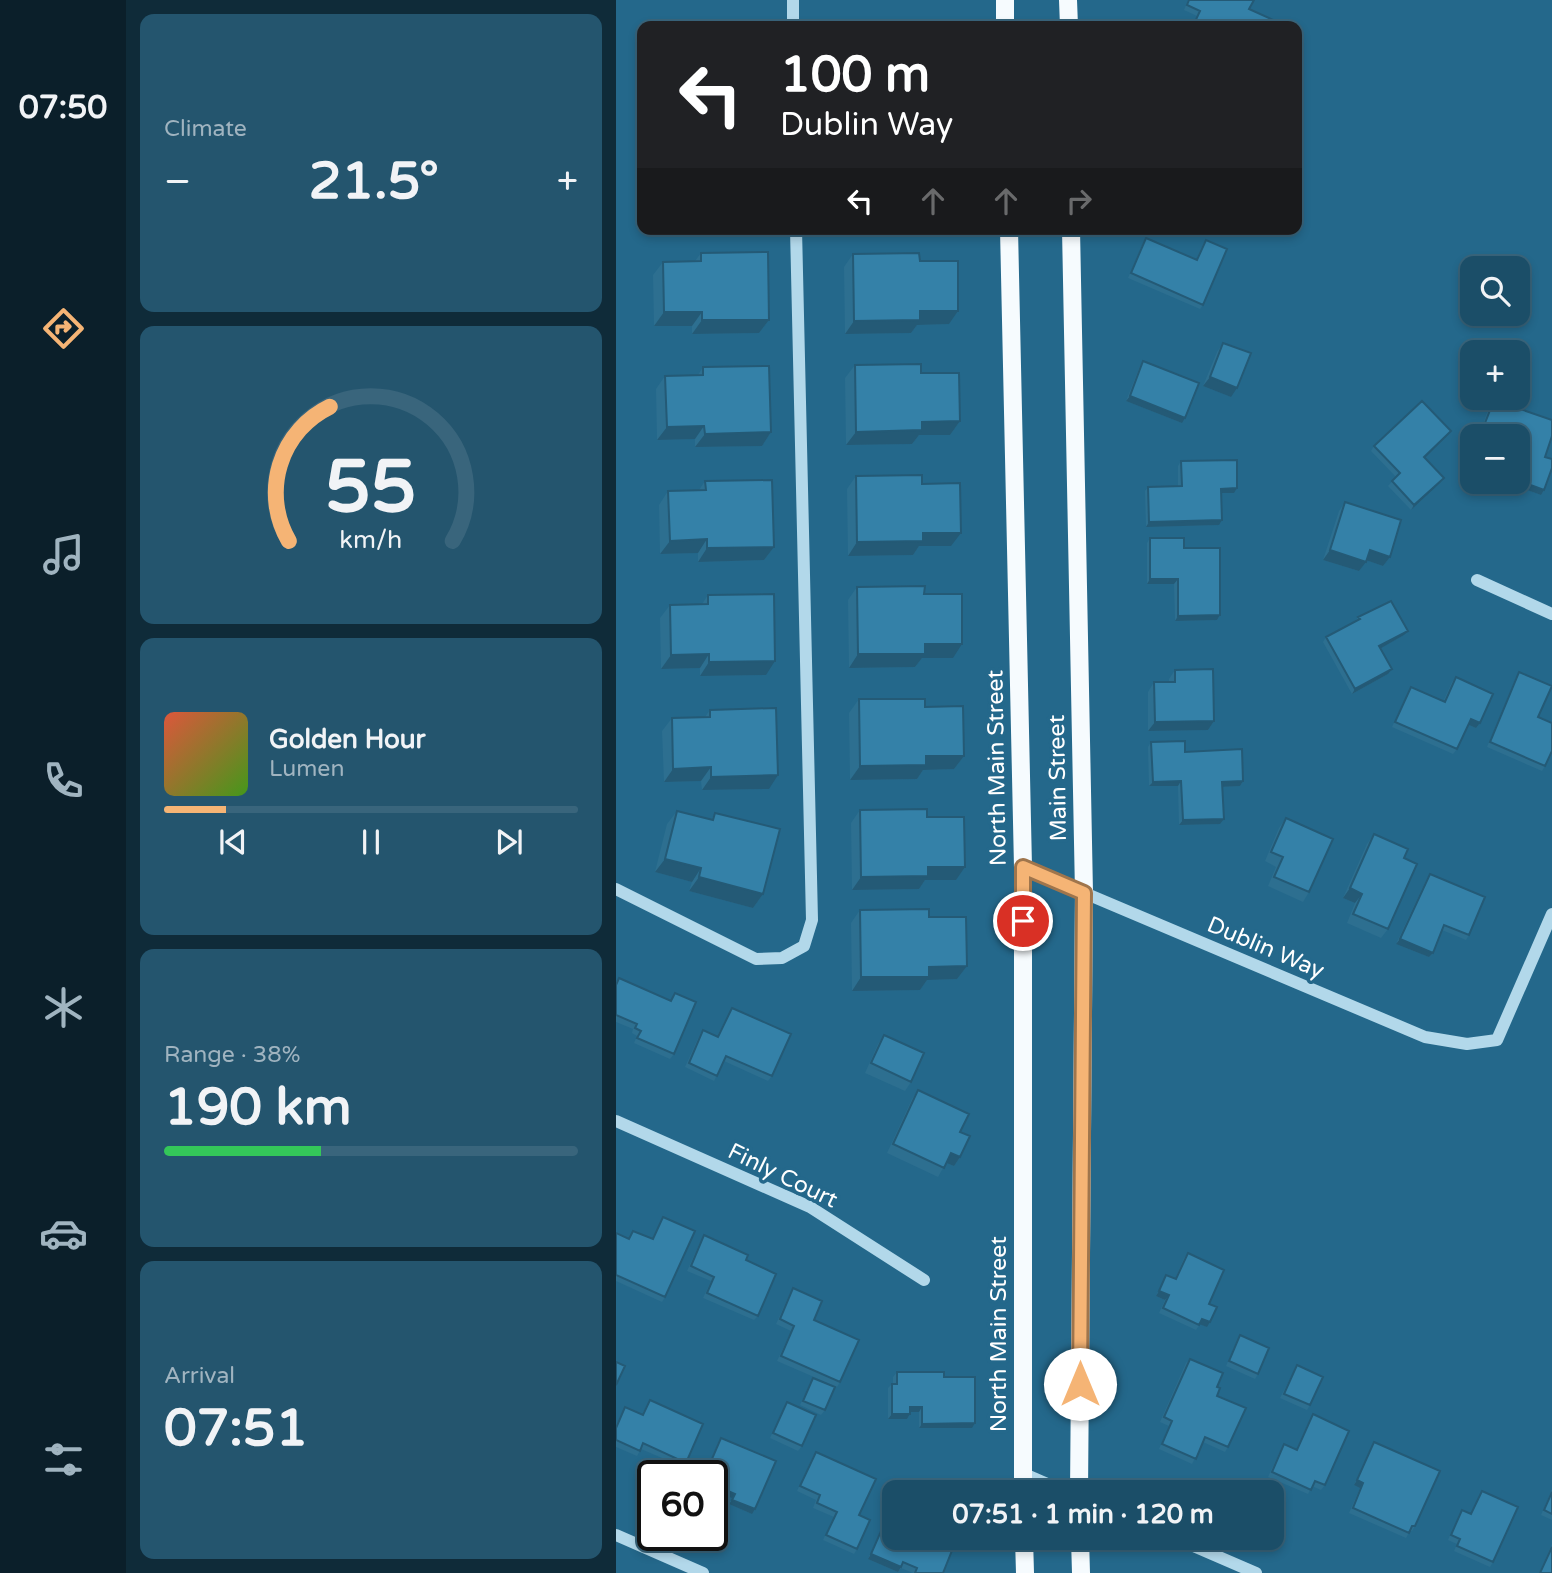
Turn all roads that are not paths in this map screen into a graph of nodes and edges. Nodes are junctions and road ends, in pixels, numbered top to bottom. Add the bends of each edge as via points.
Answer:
1 (793, 0) edge
2 (1004, 0) edge
3 (1068, 0) edge
4 (793, 21) edge
5 (1005, 21) edge
6 (1069, 21) edge
7 (796, 235) edge
8 (1009, 235) edge
9 (1071, 235) edge
10 (1477, 580) dead end
11 (1552, 614) edge
12 (1023, 867) junction
13 (616, 889) edge
14 (1084, 893) junction
15 (1552, 914) edge
16 (616, 1121) edge
17 (924, 1280) dead end
18 (1022, 1473) junction
19 (1022, 1480) edge
20 (1038, 1480) edge
21 (1079, 1480) edge
22 (616, 1535) edge
23 (1024, 1550) edge
24 (1080, 1550) edge
25 (1203, 1550) edge
26 (703, 1573) edge
27 (1025, 1573) edge
28 (1081, 1573) edge
29 (1256, 1573) edge

1 - 4 street
2 - 5 main road
3 - 6 main road
7 - 13 street via 812,920 804,946 782,958 756,959
8 - 12 main road, North Main Street
9 - 14 main road, Main Street
10 - 11 street
12 - 14 street, Dublin Way
12 - 18 main road, North Main Street
14 - 15 street, Dublin Way via 1425,1037 1467,1044 1497,1040
14 - 21 main road, Main Street
16 - 17 street, Finly Court via 810,1207
18 - 19 main road
18 - 20 street
22 - 26 street
23 - 27 main road
24 - 28 main road
25 - 29 street

